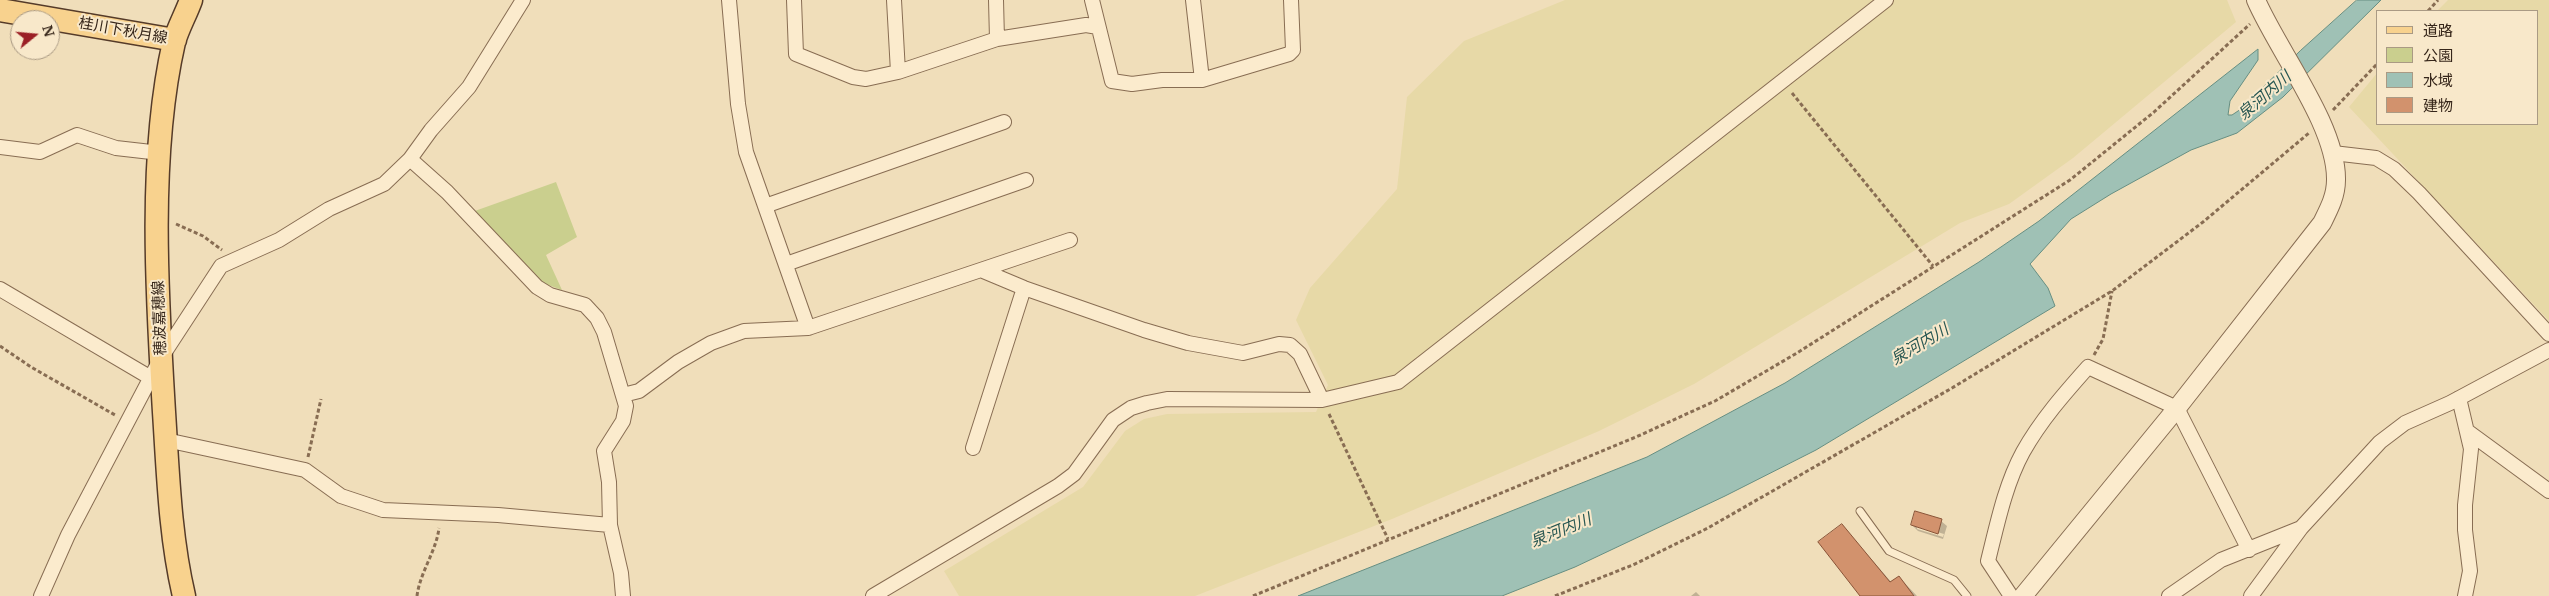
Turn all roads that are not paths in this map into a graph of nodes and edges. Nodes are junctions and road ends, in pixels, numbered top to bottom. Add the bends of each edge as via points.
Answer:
1 (191, 0) edge
2 (523, 0) edge
3 (729, 0) edge
4 (794, 0) edge
5 (894, 0) edge
6 (996, 0) edge
7 (1092, 0) edge
8 (1193, 0) edge
9 (1291, 0) edge
10 (1886, 0) edge
11 (0, 10) edge
12 (2262, 12) edge
13 (1098, 27) junction
14 (997, 39) junction
15 (175, 40) junction
16 (898, 72) junction
17 (1202, 80) junction
18 (1004, 122) dead end
19 (0, 147) edge
20 (2333, 152) junction
21 (160, 153) junction
22 (410, 159) junction
23 (1026, 180) dead end
24 (765, 206) junction
25 (1070, 240) dead end
26 (786, 264) junction
27 (981, 270) junction
28 (1024, 288) junction
29 (0, 289) edge
30 (808, 328) junction
31 (2549, 334) edge
32 (2549, 350) edge
33 (156, 368) junction
34 (623, 395) junction
35 (2459, 398) junction
36 (1322, 400) junction
37 (2177, 408) junction
38 (2467, 431) junction
39 (166, 440) junction
40 (973, 448) dead end
41 (2549, 491) edge
42 (1860, 511) dead end
43 (610, 525) junction
44 (2301, 528) junction
45 (2249, 550) junction
46 (2255, 595) edge
47 (41, 596) edge
48 (184, 596) edge
49 (623, 596) edge
50 (873, 596) edge
51 (1967, 596) edge
52 (2012, 596) edge
53 (2023, 596) edge
54 (2170, 596) edge
55 (2465, 596) edge

1 - 15 main road, 桂川下秋月線
2 - 22 street via 469,87
3 - 24 street via 738,104 746,152
4 - 16 street via 796,54 853,78 866,79
5 - 16 street
6 - 14 street
7 - 13 street
8 - 17 street
9 - 17 street via 1293,50 1289,54
10 - 36 street via 1398,382
11 - 15 main road, 桂川下秋月線
12 - 20 street
13 - 14 street via 1086,25
13 - 17 street via 1112,81 1132,84
14 - 16 street
15 - 21 main road, 穂波嘉穂線
18 - 24 street
19 - 21 street via 40,152 78,135 116,148
20 - 31 street via 2376,158 2394,169
20 - 37 street via 2334,196 2322,223
21 - 33 main road, 穂波嘉穂線
22 - 33 street via 384,184 329,209 279,240 221,266
22 - 34 street via 447,192 537,287 550,295 585,305 597,318
23 - 26 street
24 - 26 street
25 - 27 street
26 - 30 street
27 - 28 street
27 - 30 street
28 - 36 street via 1188,343 1243,353 1278,344 1290,345 1300,354
28 - 40 street
29 - 33 street
30 - 34 street via 744,331 711,343 639,391
32 - 35 street
33 - 39 main road, 穂波嘉穂線
33 - 47 street via 68,535
34 - 43 street via 626,406 623,421 604,451
35 - 38 street
35 - 44 street via 2405,423 2380,442
36 - 50 street via 1167,399 1131,408 1113,420 1074,474 1058,486
37 - 45 street
37 - 52 street via 2088,367 2052,408 2023,453 2005,496 1988,561
37 - 53 street
38 - 41 street
38 - 55 street via 2471,449 2464,530 2470,570
39 - 43 street via 304,470 341,496 383,510 498,515
39 - 48 main road, 穂波嘉穂線 via 178,573
42 - 51 lane via 1889,551 1954,580
43 - 49 street
44 - 45 street
44 - 46 street
45 - 54 street via 2221,560

